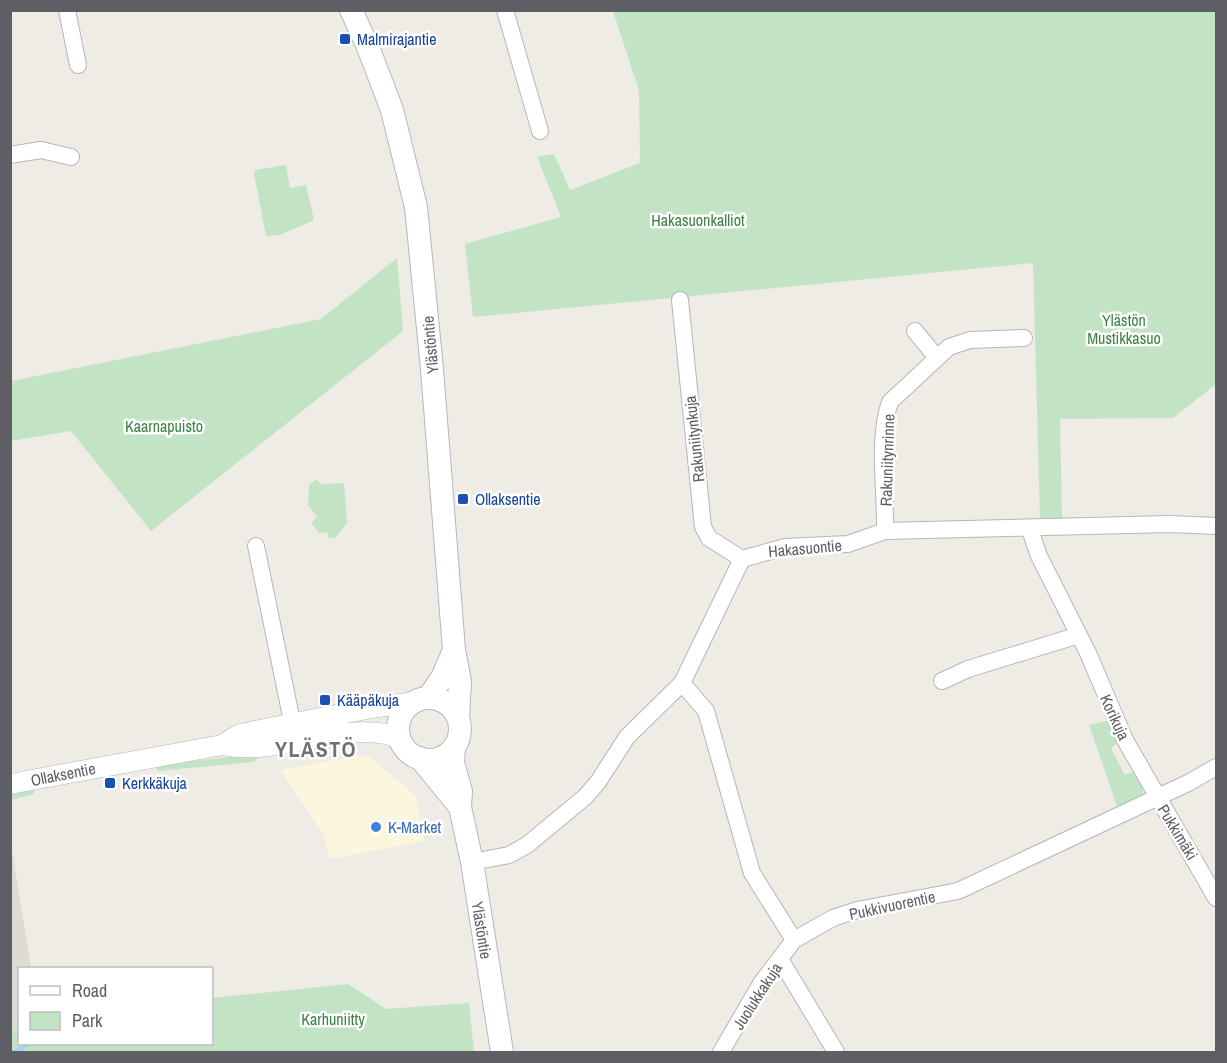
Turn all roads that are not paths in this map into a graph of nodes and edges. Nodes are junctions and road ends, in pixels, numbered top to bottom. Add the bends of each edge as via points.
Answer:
1 (67, 10) edge
2 (351, 10) edge
3 (362, 10) edge
4 (505, 10) edge
5 (368, 47) junction
6 (78, 65) dead end
7 (540, 131) dead end
8 (10, 155) edge
9 (71, 157) dead end
10 (680, 300) dead end
11 (915, 331) dead end
12 (1024, 338) dead end
13 (937, 358) junction
14 (1216, 526) edge
15 (1030, 530) junction
16 (885, 531) junction
17 (255, 546) dead end
18 (742, 560) junction
19 (1079, 635) junction
20 (454, 650) junction
21 (942, 681) dead end
22 (682, 683) junction
23 (421, 700) junction
24 (458, 719) junction
25 (293, 724) junction
26 (400, 738) junction
27 (296, 743) junction
28 (222, 745) junction
29 (454, 747) junction
30 (420, 758) junction
31 (1216, 766) edge
32 (10, 784) edge
33 (1157, 798) junction
34 (460, 807) junction
35 (472, 862) junction
36 (1216, 898) edge
37 (794, 940) junction
38 (780, 959) junction
39 (502, 1053) edge
40 (721, 1053) edge
41 (836, 1053) edge

1 - 6 street
2 - 5 main road, Ylästöntie
3 - 5 main road, Ylästöntie
4 - 7 street
5 - 20 main road, Ylästöntie via 392,110 416,207
8 - 9 street via 41,150
10 - 18 street, Rakuniitynkuja via 703,527 710,538
11 - 13 street
12 - 13 street, Rakuniitynrinne via 970,340 950,347
13 - 16 street, Rakuniitynrinne via 890,402 886,412
14 - 15 street, Hakasuontie
15 - 16 street, Hakasuontie
15 - 19 street, Korikuja
16 - 18 street, Hakasuontie via 848,544 785,547
17 - 25 street
18 - 22 street
19 - 21 street via 968,669
19 - 33 street, Korikuja via 1112,715
20 - 23 main road, Ylästöntie via 442,678
20 - 24 main road, Ylästöntie via 460,681
22 - 35 street via 627,737 585,797 527,845 502,857
22 - 37 street via 706,711 752,873
23 - 24 main road via 440,700 450,706
23 - 25 street, Ollaksentie
23 - 26 main road, Ylästöntie via 402,715
24 - 29 main road, Ylästöntie via 460,731
25 - 27 street
25 - 28 street, Ollaksentie via 240,734
26 - 27 street, Ollaksentie via 367,731
26 - 30 main road, Ylästöntie
27 - 28 street, Ollaksentie via 242,749
28 - 32 street, Ollaksentie
29 - 30 main road via 441,757
29 - 34 main road, Ylästöntie
30 - 34 main road, Ylästöntie
31 - 33 street, Pukkivuorentie
33 - 36 street, Pukkimäki
33 - 37 street, Pukkivuorentie via 958,891 857,910 833,918
34 - 35 main road, Ylästöntie
35 - 39 main road, Ylästöntie
37 - 38 street, Juolukkakuja
38 - 40 street, Juolukkakuja via 762,982
38 - 41 street

